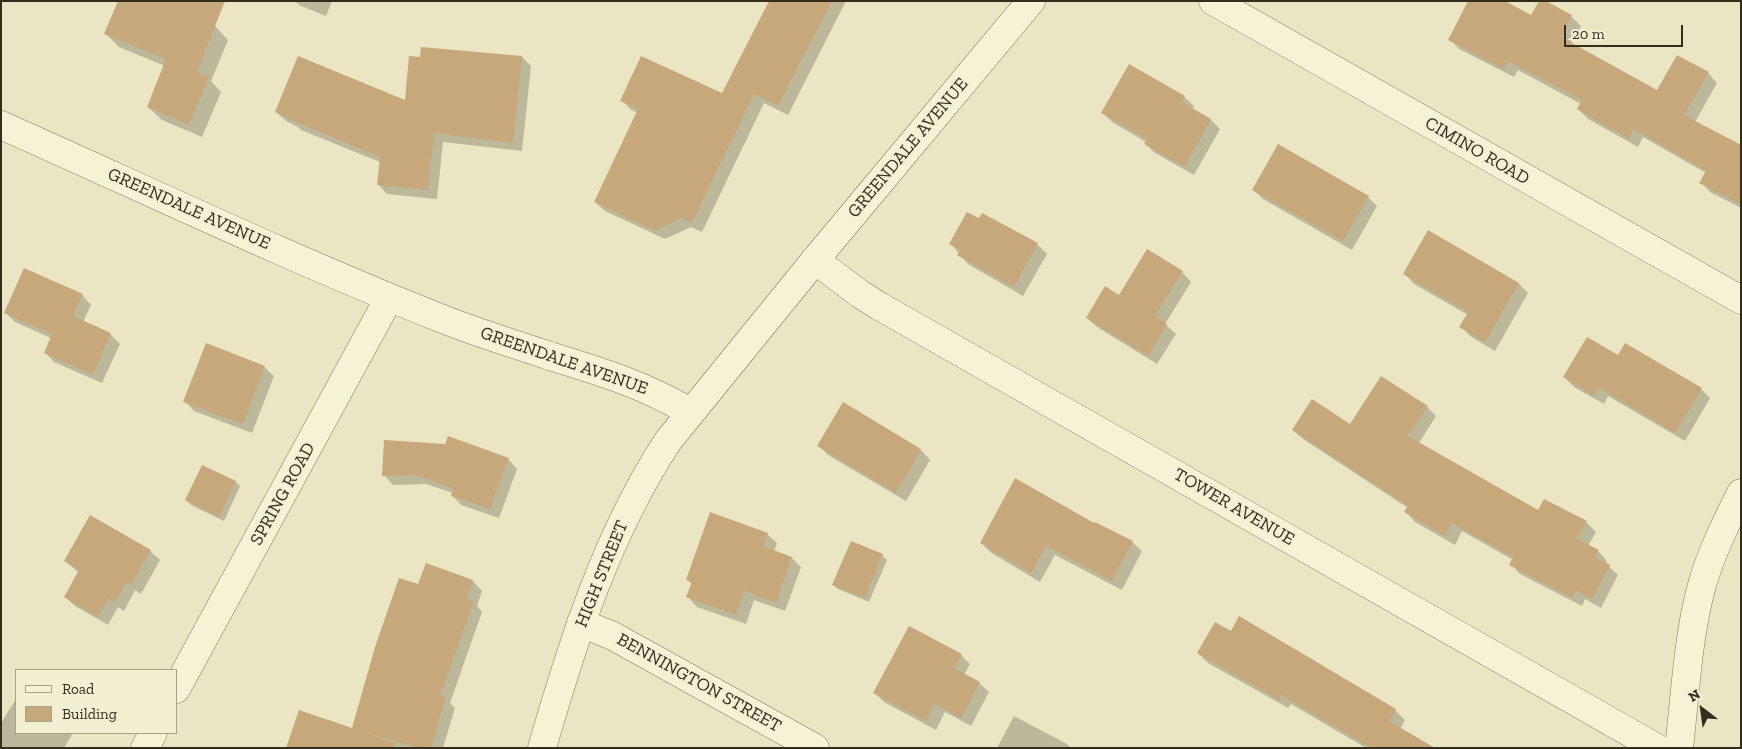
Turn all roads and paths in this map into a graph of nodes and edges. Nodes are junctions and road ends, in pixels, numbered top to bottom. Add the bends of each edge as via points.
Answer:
1 (1031, 1) edge
2 (1213, 1) edge
3 (1, 125) edge
4 (814, 260) junction
5 (389, 298) junction
6 (1741, 300) edge
7 (690, 412) junction
8 (1741, 493) edge
9 (581, 623) junction
10 (178, 685) edge
11 (152, 734) edge
12 (145, 748) edge
13 (542, 748) edge
14 (815, 748) edge
15 (1657, 748) edge
16 (1679, 748) edge

1 - 4 street, GREENDALE AVENUE
2 - 6 street, CIMINO ROAD
3 - 5 street, GREENDALE AVENUE
4 - 7 street, GREENDALE AVENUE
4 - 15 street, TOWER AVENUE via 879,306
5 - 7 street, GREENDALE AVENUE via 497,339 620,378 656,392
5 - 10 street, SPRING ROAD
7 - 9 street, HIGH STREET via 649,470 613,540
8 - 16 street via 1702,585
9 - 13 street, HIGH STREET
9 - 14 street, BENNINGTON STREET via 613,636
11 - 12 street

